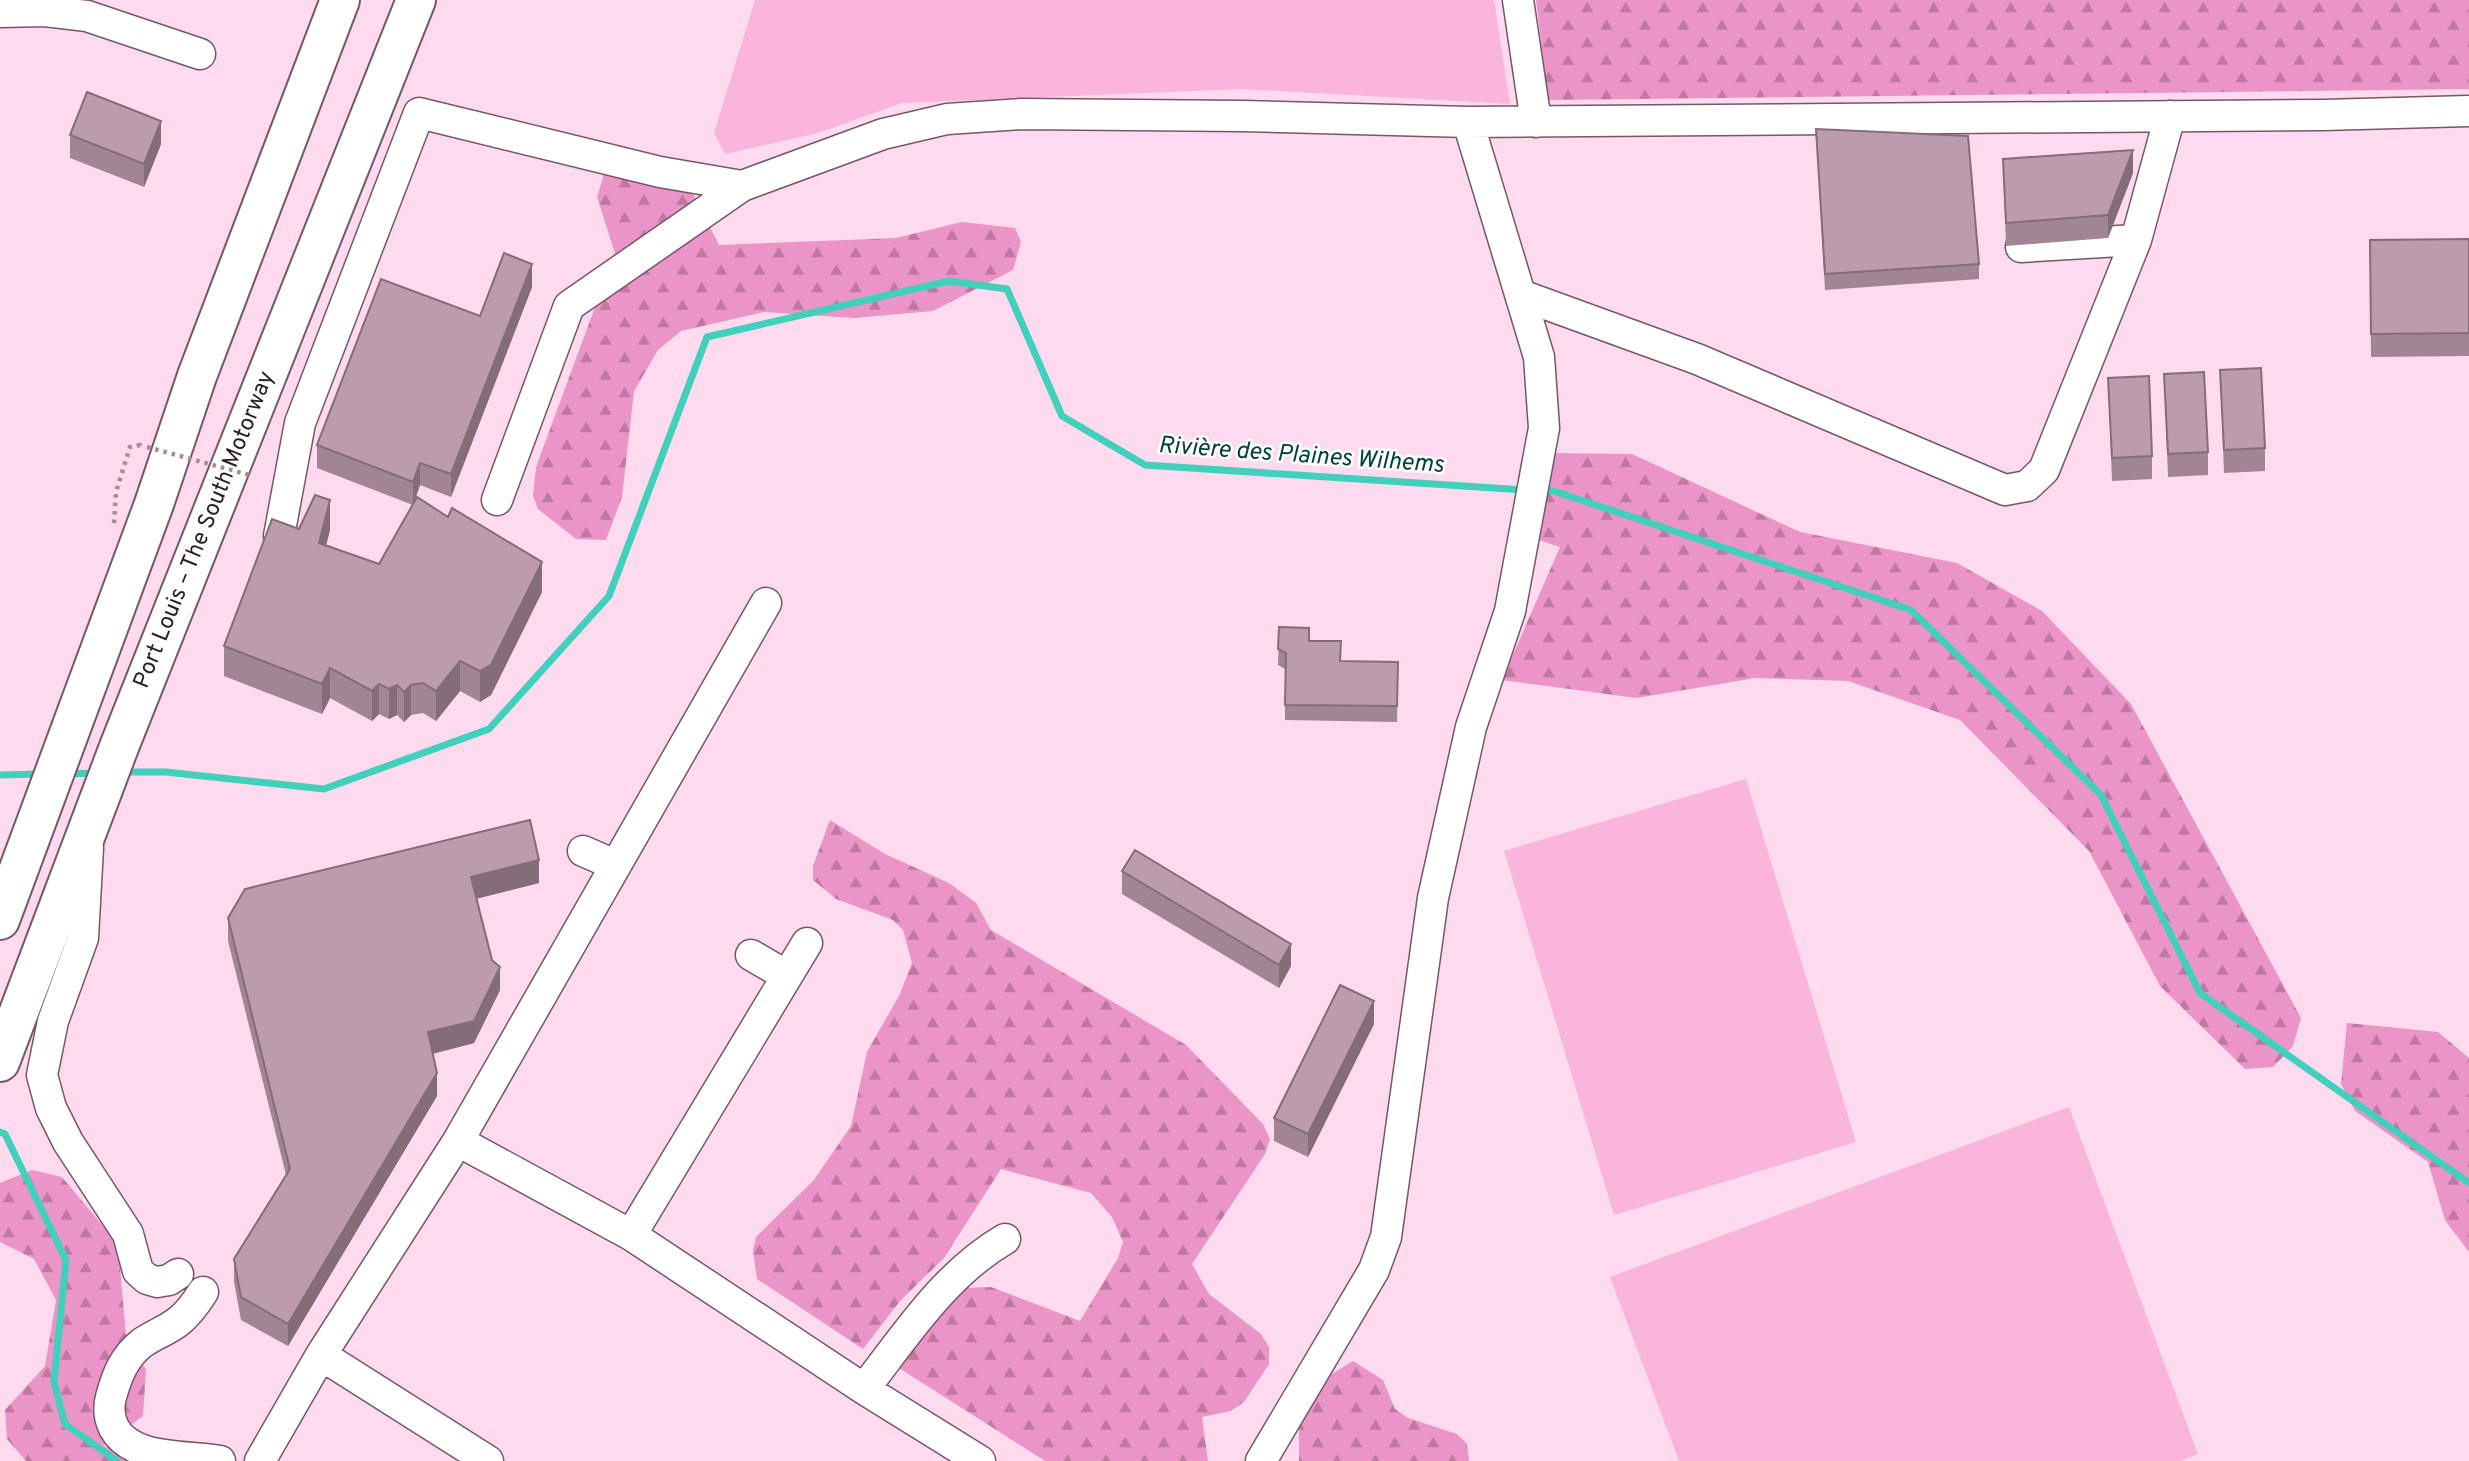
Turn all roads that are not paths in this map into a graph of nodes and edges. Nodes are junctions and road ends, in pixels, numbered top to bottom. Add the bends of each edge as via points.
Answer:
1 (340, 0) edge
2 (416, 0) edge
3 (1518, 0) edge
4 (47, 5) edge
5 (0, 12) edge
6 (200, 54) dead end
7 (2469, 111) edge
8 (2170, 116) junction
9 (1468, 122) junction
10 (1536, 122) junction
11 (742, 186) junction
12 (2136, 240) junction
13 (2021, 247) dead end
14 (1521, 295) junction
15 (497, 500) dead end
16 (279, 536) edge
17 (766, 603) dead end
18 (92, 820) junction
19 (583, 851) dead end
20 (615, 865) junction
21 (0, 920) edge
22 (807, 943) dead end
23 (751, 955) dead end
24 (787, 976) junction
25 (0, 1062) edge
26 (458, 1141) junction
27 (631, 1235) junction
28 (1005, 1239) dead end
29 (178, 1274) dead end
30 (203, 1292) dead end
31 (321, 1355) junction
32 (864, 1389) junction
33 (220, 1461) edge
34 (260, 1461) edge
35 (488, 1461) edge
36 (980, 1461) edge
37 (1261, 1461) edge

1 - 21 highway via 197,376
2 - 18 highway, Port Louis – The South Motorway
3 - 10 street
4 - 5 street
4 - 6 street
7 - 8 street
8 - 10 street
8 - 12 street
9 - 10 street
9 - 11 street via 1035,114 947,119 883,134
9 - 14 street
11 - 15 street via 569,306
11 - 16 street via 660,172 419,113 300,423
12 - 13 street
12 - 14 street via 2044,470 2027,486 2005,489 1697,359
14 - 37 street via 1539,357 1544,428 1510,611 1471,727 1433,898 1386,1237 1374,1270
17 - 20 street
18 - 25 highway, Port Louis – The South Motorway
18 - 29 street via 83,937 53,1021 42,1075 51,1108 68,1142 128,1234 138,1271 158,1282
19 - 20 street
20 - 26 street
22 - 24 street
23 - 24 street
24 - 27 street
26 - 27 street
26 - 31 street
27 - 32 street
28 - 32 street via 982,1252 950,1281
30 - 33 street via 178,1322 142,1343 123,1362 109,1404 110,1420 118,1437 132,1449 158,1458
31 - 34 street
31 - 35 street
32 - 36 street

